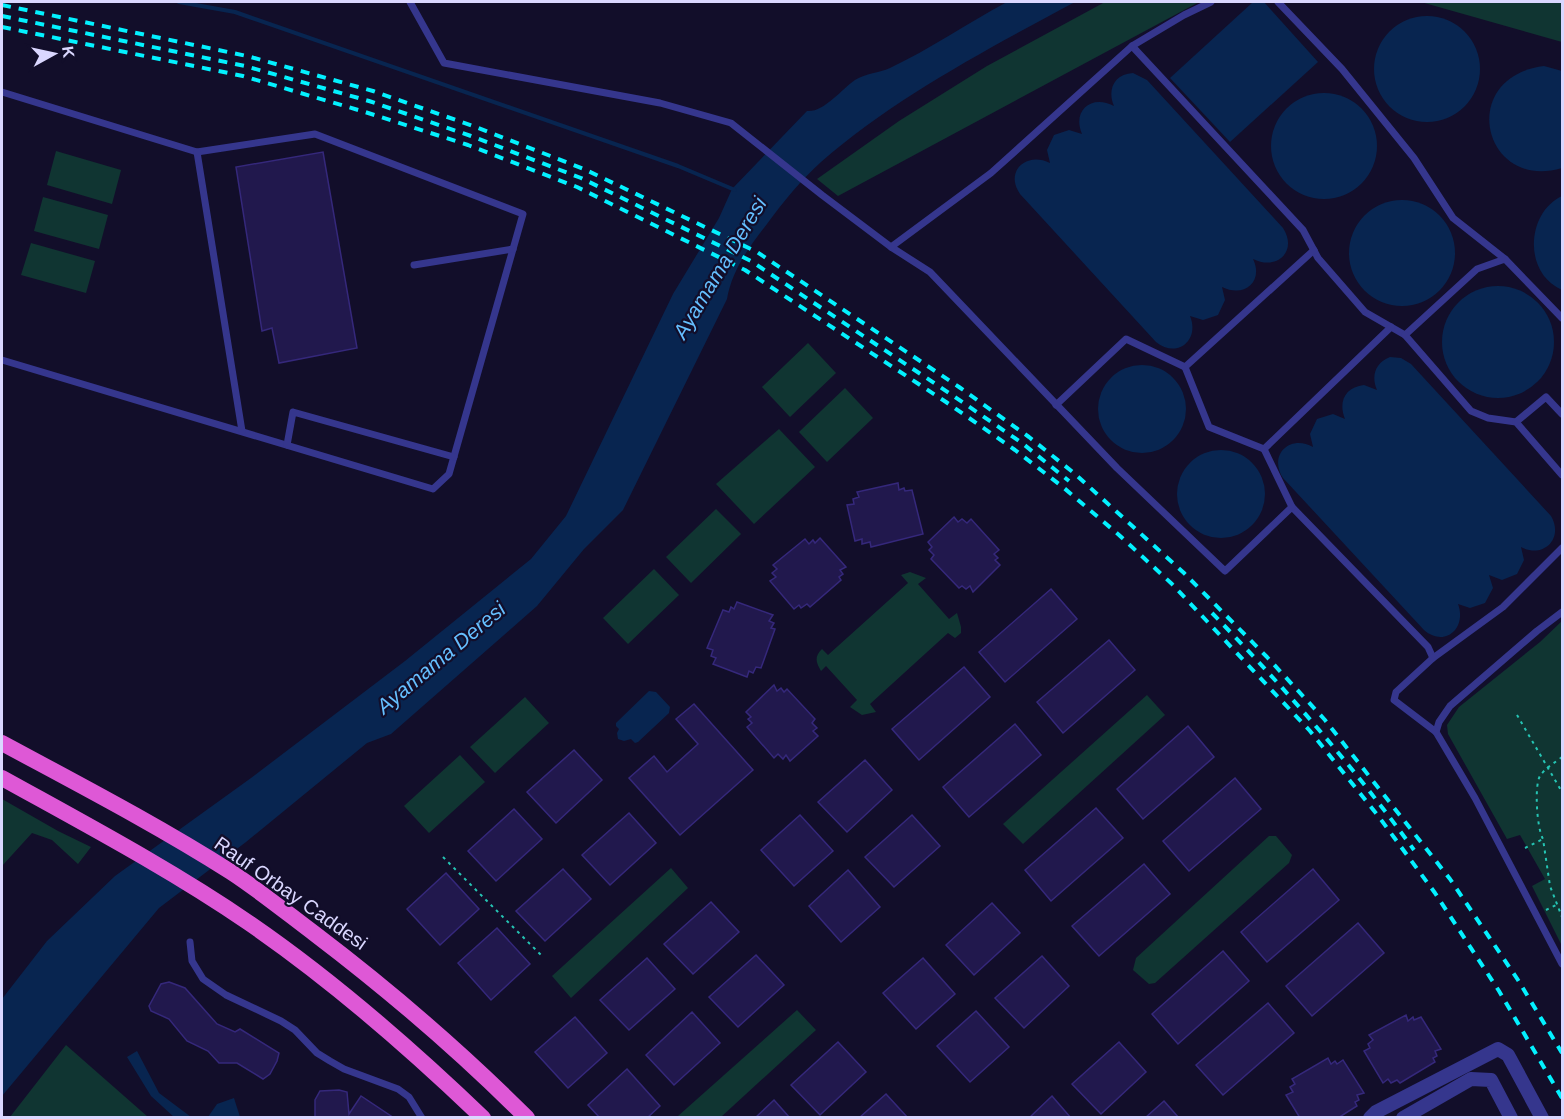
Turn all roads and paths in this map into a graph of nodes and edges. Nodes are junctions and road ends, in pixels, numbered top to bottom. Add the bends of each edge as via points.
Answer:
1 (410, 2) edge
2 (1211, 2) edge
3 (1278, 2) edge
4 (1132, 46) junction
5 (2, 92) edge
6 (197, 152) junction
7 (891, 247) junction
8 (513, 249) junction
9 (1314, 250) junction
10 (1505, 259) junction
11 (414, 265) dead end
12 (1563, 318) edge
13 (1392, 327) junction
14 (1405, 335) junction
15 (2, 360) edge
16 (1185, 367) junction
17 (1056, 405) junction
18 (1563, 414) edge
19 (1516, 422) junction
20 (242, 431) junction
21 (287, 445) junction
22 (1264, 449) junction
23 (454, 457) junction
24 (1563, 475) edge
25 (1292, 507) junction
26 (1563, 548) edge
27 (1563, 612) edge
28 (1433, 658) junction
29 (1517, 715) dead end
30 (1436, 732) junction
31 (2, 743) edge
32 (1563, 756) edge
33 (1548, 768) junction
34 (2, 778) edge
35 (1563, 792) edge
36 (1543, 839) junction
37 (1525, 848) dead end
38 (443, 857) dead end
39 (1556, 905) junction
40 (1542, 911) dead end
41 (1563, 917) edge
42 (190, 942) dead end
43 (542, 956) dead end
44 (1563, 964) edge
45 (1498, 1050) junction
46 (1491, 1080) junction
47 (422, 1118) edge
48 (483, 1118) edge
49 (527, 1118) edge
50 (1370, 1118) edge
51 (1403, 1118) edge
52 (1511, 1118) edge
53 (1542, 1118) edge

1 - 7 lane via 444,63 660,103 731,123
2 - 4 lane
3 - 10 lane via 1378,113 1414,158 1453,218
4 - 7 lane via 991,173
4 - 9 lane via 1303,230
5 - 6 lane
6 - 8 lane via 315,134 523,214
6 - 20 lane
7 - 17 lane via 930,272
8 - 11 lane
8 - 23 lane
9 - 13 lane via 1365,312
9 - 16 lane
10 - 12 lane
10 - 14 lane via 1478,269
13 - 14 lane
13 - 22 lane
14 - 19 lane via 1471,411
15 - 20 lane
16 - 17 lane via 1126,339
16 - 22 lane via 1209,427
17 - 25 lane via 1225,571
18 - 19 lane via 1546,397
19 - 24 lane
20 - 21 lane
21 - 23 lane via 433,489 449,474
21 - 23 lane via 293,412
22 - 25 lane
25 - 28 lane via 1428,647
26 - 28 lane via 1503,607
27 - 30 lane via 1450,706
28 - 30 lane via 1402,685 1394,700
29 - 33 path
30 - 44 lane
31 - 49 highway, Rauf Orbay Caddesi via 232,873 412,1010
32 - 33 path
33 - 35 path
33 - 36 path via 1538,783
34 - 48 highway via 248,922 329,983
36 - 37 path
36 - 39 path
38 - 43 path
39 - 40 path
39 - 41 path
42 - 47 lane via 192,960 203,979 226,995 281,1021 317,1053 344,1069 398,1089 409,1097
45 - 46 street via 1489,1063
45 - 50 street
45 - 53 street via 1508,1055
46 - 51 street via 1471,1079
46 - 52 street

